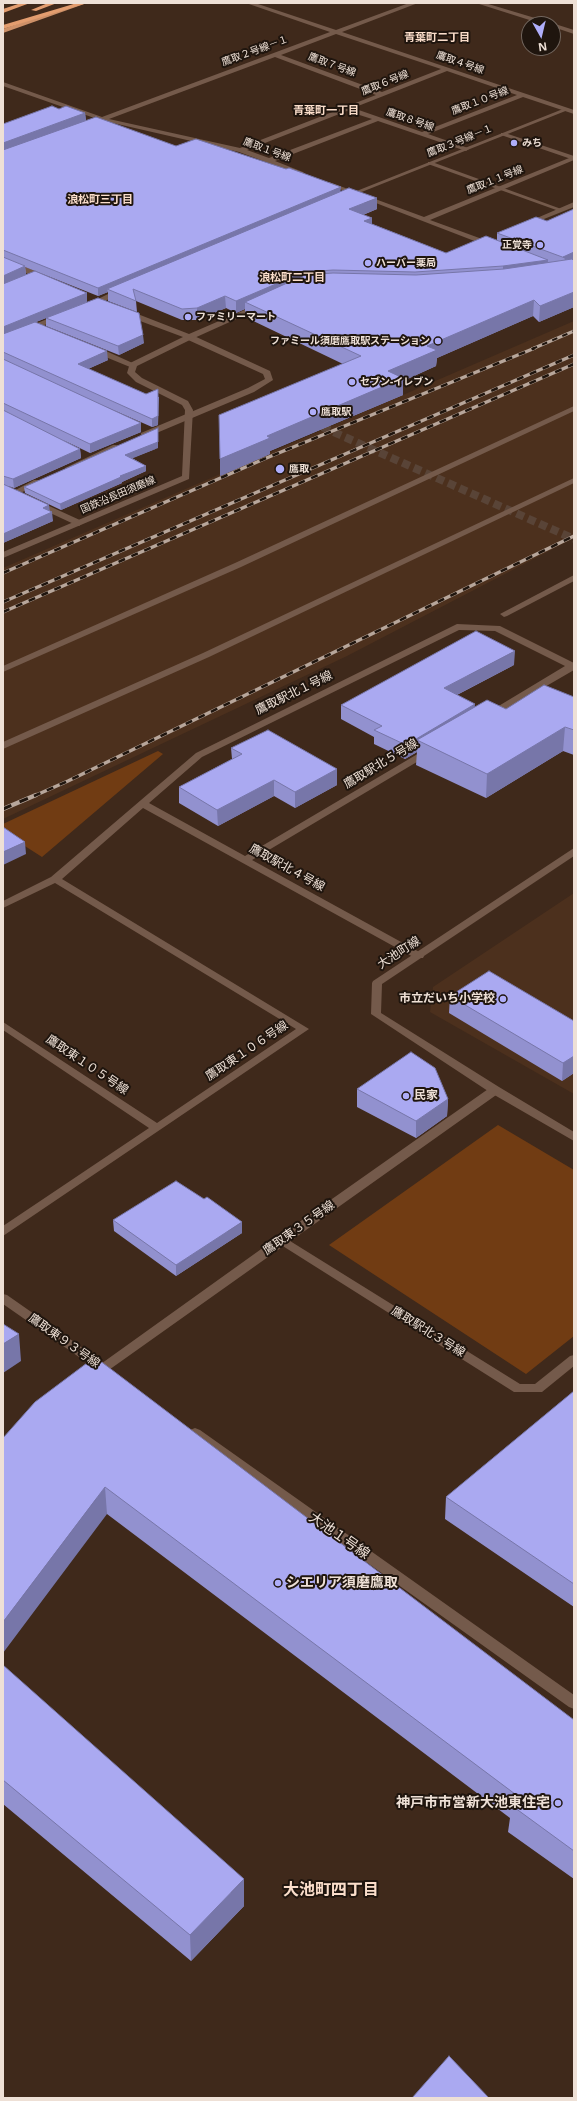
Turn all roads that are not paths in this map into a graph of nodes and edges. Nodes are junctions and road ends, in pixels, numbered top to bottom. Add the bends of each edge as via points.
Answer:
1 (27, 3) edge
2 (54, 3) edge
3 (84, 3) edge
4 (249, 3) edge
5 (415, 3) edge
6 (478, 3) edge
7 (3, 11) edge
8 (521, 16) edge
9 (3, 20) edge
10 (3, 27) edge
11 (561, 28) edge
12 (3, 31) edge
13 (337, 32) junction
14 (574, 32) edge
15 (275, 55) junction
16 (446, 69) junction
17 (3, 84) edge
18 (383, 95) junction
19 (523, 95) junction
20 (574, 106) edge
21 (348, 109) junction
22 (565, 110) junction
23 (574, 112) edge
24 (102, 119) junction
25 (379, 120) junction
26 (88, 124) edge
27 (422, 134) junction
28 (503, 134) junction
29 (466, 149) junction
30 (241, 150) junction
31 (574, 158) edge
32 (268, 161) junction
33 (430, 163) junction
34 (311, 177) edge
35 (318, 180) edge
36 (500, 188) junction
37 (354, 194) junction
38 (340, 199) edge
39 (574, 204) edge
40 (561, 210) junction
41 (424, 220) junction
42 (519, 228) edge
43 (498, 248) edge
44 (3, 260) edge
45 (37, 275) junction
46 (26, 280) edge
47 (52, 281) edge
48 (126, 289) edge
49 (269, 303) edge
50 (108, 305) edge
51 (120, 310) edge
52 (71, 312) edge
53 (38, 326) junction
54 (52, 332) edge
55 (189, 337) junction
56 (3, 340) edge
57 (88, 347) edge
58 (133, 365) junction
59 (574, 408) edge
60 (188, 417) junction
61 (138, 425) edge
62 (152, 432) junction
63 (138, 438) edge
64 (125, 443) edge
65 (63, 470) edge
66 (43, 480) edge
67 (574, 480) edge
68 (3, 488) edge
69 (22, 496) junction
70 (79, 523) junction
71 (3, 555) edge
72 (574, 578) edge
73 (504, 614) dead end
74 (573, 667) edge
75 (3, 669) edge
76 (484, 719) edge
77 (3, 746) edge
78 (436, 747) edge
79 (143, 804) junction
80 (574, 852) edge
81 (245, 860) junction
82 (55, 879) junction
83 (3, 905) edge
84 (418, 956) junction
85 (3, 1025) edge
86 (495, 1090) junction
87 (156, 1127) junction
88 (574, 1137) edge
89 (3, 1232) edge
90 (282, 1240) junction
91 (3, 1298) edge
92 (574, 1359) edge
93 (104, 1368) junction
94 (117, 1378) edge
95 (85, 1382) edge
96 (181, 1424) edge
97 (574, 1703) edge

1 - 7 highway
2 - 9 highway
3 - 10 highway
3 - 12 highway
4 - 13 street, 鷹取４号線
5 - 13 street, 鷹取２号線－１
6 - 8 street
11 - 14 street
13 - 15 street, 鷹取２号線－１
13 - 16 street, 鷹取４号線
15 - 18 street, 鷹取７号線
15 - 24 street, 鷹取２号線－１
16 - 18 street, 鷹取６号線
16 - 19 street, 鷹取４号線
17 - 24 street, 鷹取１号線
18 - 21 street, 鷹取６号線
19 - 22 street, 鷹取４号線
19 - 27 street, 鷹取１０号線
20 - 22 street, 鷹取３号線－１
21 - 25 street, 鷹取８号線
21 - 30 street, 鷹取６号線
22 - 23 street, 鷹取４号線
22 - 28 street, 鷹取３号線－１
24 - 26 street, 鷹取２号線－１
24 - 30 street, 鷹取１号線
25 - 27 street, 鷹取８号線
25 - 32 street
27 - 29 street, 鷹取８号線
28 - 29 street, 鷹取３号線－１
28 - 31 street
29 - 33 street, 鷹取３号線－１
30 - 32 street, 鷹取１号線
31 - 36 street, 鷹取１１号線
32 - 34 street, 鷹取１号線
33 - 36 street
33 - 37 street, 鷹取３号線－１
35 - 37 street
36 - 40 street
36 - 41 street, 鷹取１１号線
37 - 38 street, 鷹取３号線－１
37 - 41 street
39 - 40 street
40 - 42 street
41 - 43 street via 488,241
44 - 45 street
45 - 46 street
45 - 47 street
48 - 50 street via 94,301
49 - 55 street
51 - 55 street
52 - 53 street
53 - 54 street
53 - 56 street
55 - 58 street
55 - 60 street via 267,373 269,380
57 - 58 street
58 - 60 street, 国鉄沿長田須磨線 via 131,373 139,380 186,403
59 - 75 street via 238,565
60 - 62 street
60 - 70 street, 国鉄沿長田須磨線 via 186,477
61 - 62 street
62 - 63 street
64 - 65 street via 87,456
66 - 69 street
67 - 77 street via 206,655
68 - 69 street
69 - 70 street
70 - 71 street, 国鉄沿長田須磨線
72 - 73 street
74 - 76 street
74 - 79 street, 鷹取駅北１号線 via 497,628 457,627 198,755
78 - 81 street, 鷹取駅北５号線
79 - 81 street, 鷹取駅北４号線
79 - 82 street, 鷹取駅北１号線
80 - 84 street, 大池町線
81 - 84 street, 鷹取駅北４号線
82 - 83 street, 鷹取駅北１号線
82 - 87 street, 鷹取東１０６号線 via 304,1029
84 - 86 street, 大池町線 via 377,983 376,1014
85 - 87 street, 鷹取東１０５号線
86 - 88 street, 大池町線
86 - 90 street, 鷹取東３５号線
87 - 89 street, 鷹取東１０６号線
90 - 92 street, 鷹取駅北３号線 via 518,1389 538,1389
90 - 93 street, 鷹取東３５号線
91 - 93 street, 鷹取東９３号線
93 - 94 street
93 - 95 street, 鷹取東９３号線
96 - 97 street, 大池１号線

